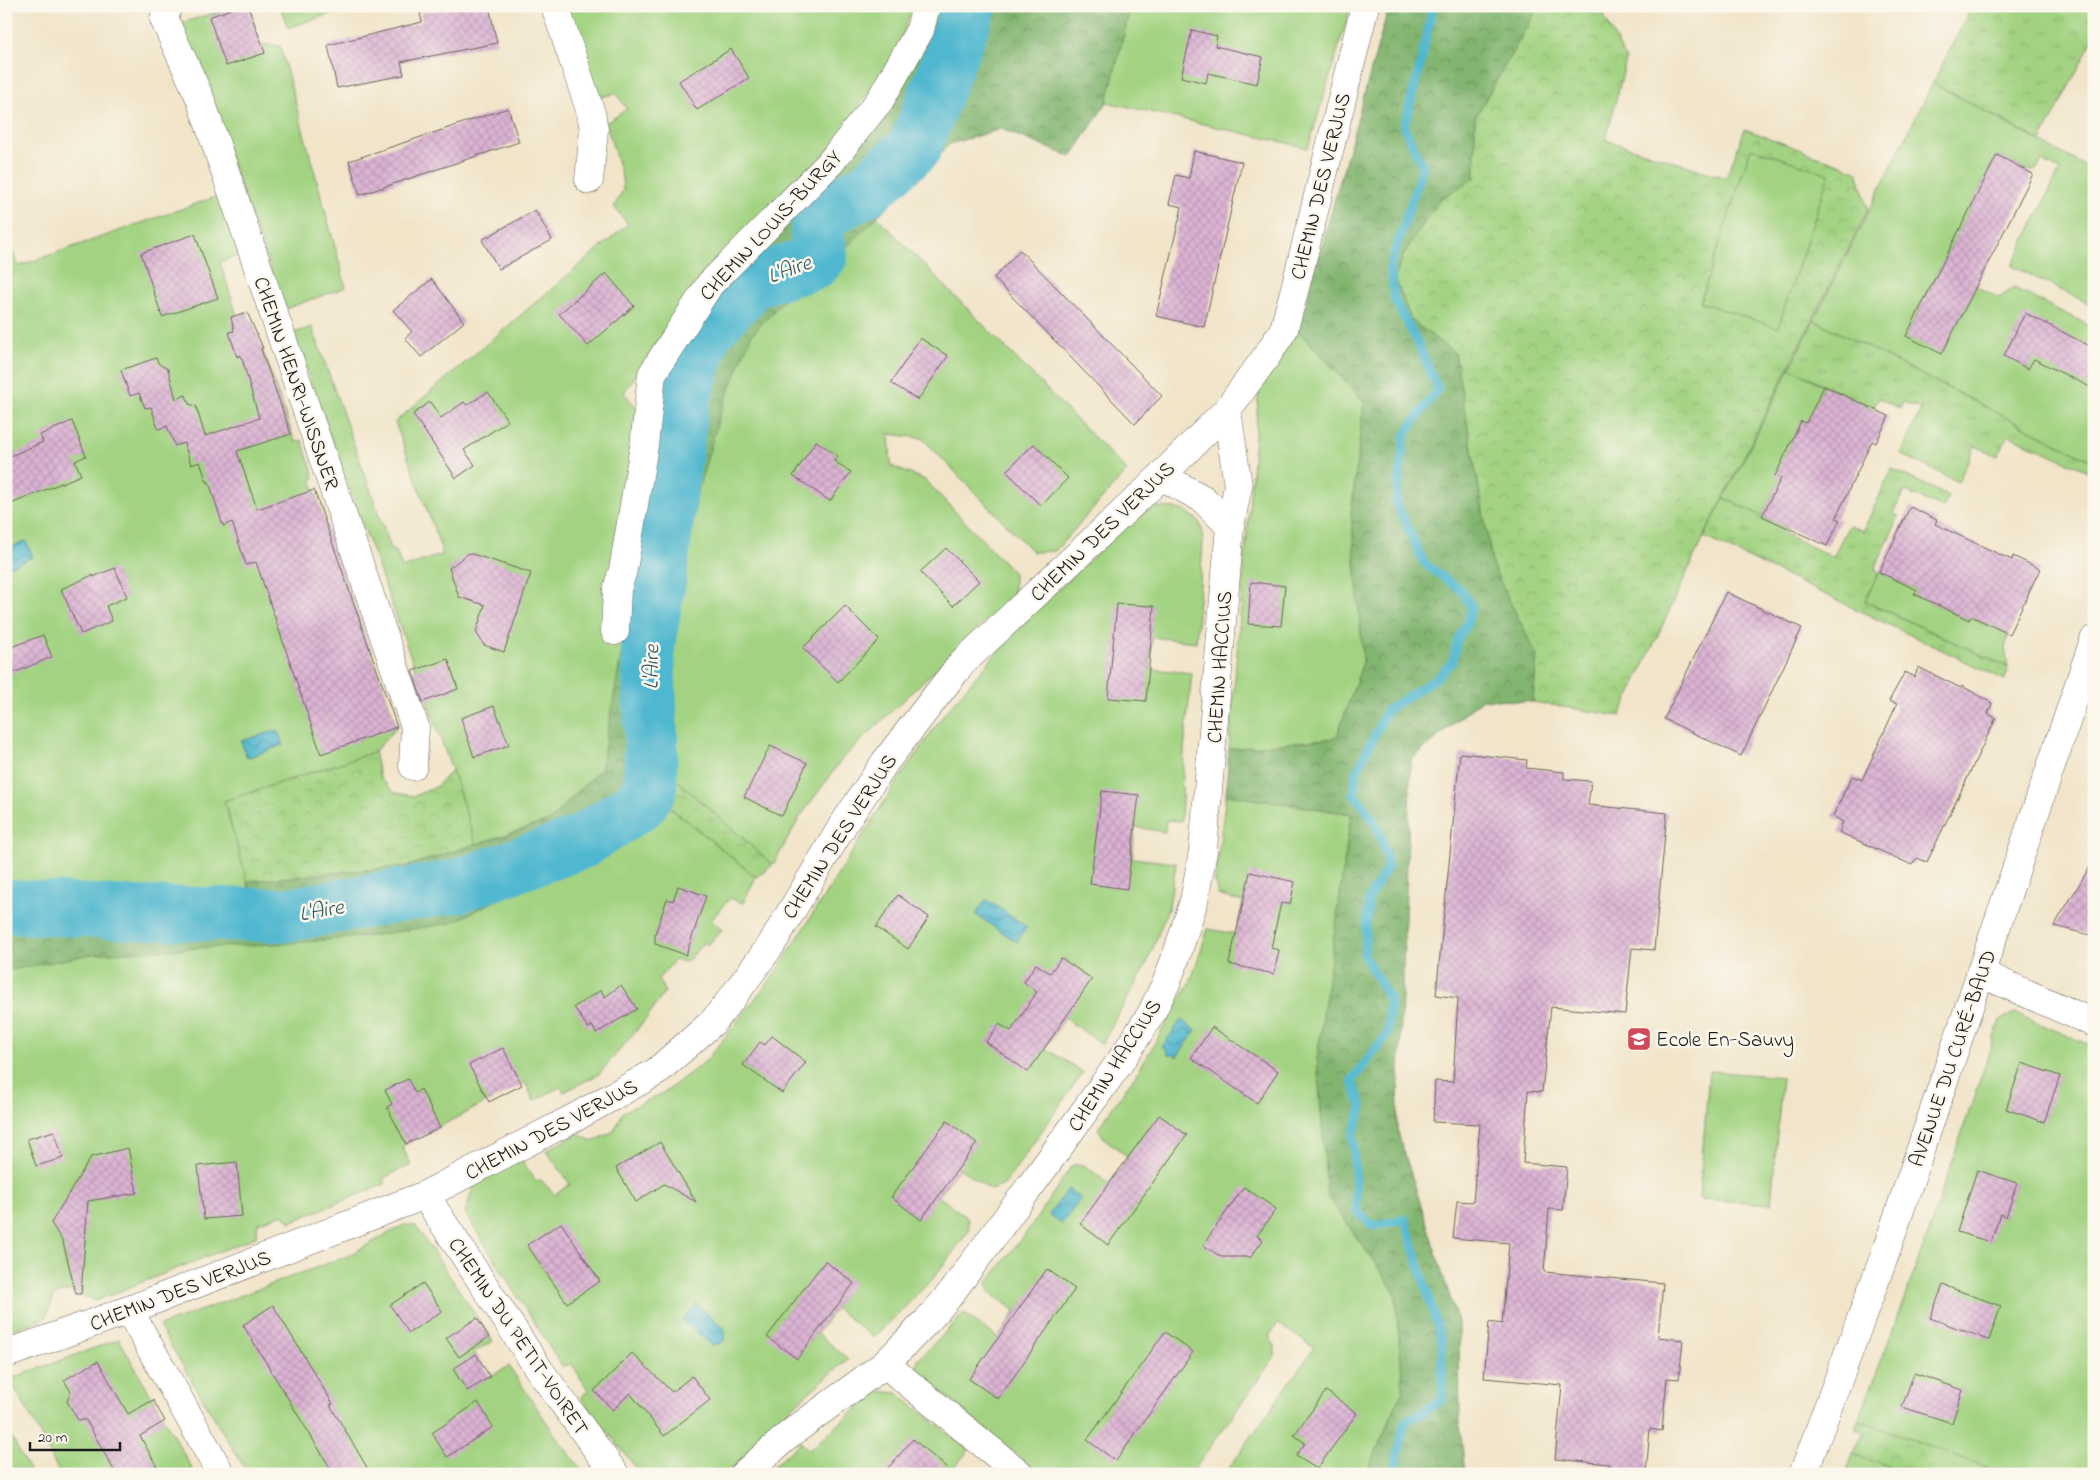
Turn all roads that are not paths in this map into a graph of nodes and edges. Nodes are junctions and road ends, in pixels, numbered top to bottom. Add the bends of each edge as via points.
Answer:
1 (168, 6) edge
2 (554, 6) edge
3 (926, 6) edge
4 (1365, 6) edge
5 (588, 180) dead end
6 (1227, 410) junction
7 (1161, 476) junction
8 (1230, 526) junction
9 (615, 631) dead end
10 (2094, 640) edge
11 (413, 766) dead end
12 (1980, 973) junction
13 (2094, 1023) edge
14 (426, 1196) junction
15 (129, 1310) junction
16 (6, 1354) edge
17 (885, 1364) junction
18 (221, 1474) edge
19 (615, 1474) edge
20 (744, 1474) edge
21 (1020, 1474) edge
22 (1803, 1474) edge

1 - 11 street, CHEMIN HENRI-WISSNER via 164,18 200,98 415,727
2 - 5 street via 591,113 594,130
3 - 9 street, CHEMIN LOUIS-BURGY via 920,30 880,100 830,163 710,284 652,374 644,446 617,589
4 - 6 street, CHEMIN DES VERJUS via 1284,329
6 - 7 street, CHEMIN DES VERJUS
6 - 8 street, CHEMIN HACCIUS via 1238,486
7 - 8 street via 1203,499
7 - 14 street, CHEMIN DES VERJUS via 961,664 885,762 771,945 713,1022 656,1072
8 - 17 street, CHEMIN HACCIUS via 1203,851 1194,901 1167,981 1151,1014 1120,1062 1032,1184 948,1297
10 - 12 street, AVENUE DU CURÉ-BAUD
12 - 13 street
12 - 22 street, AVENUE DU CURÉ-BAUD via 1884,1257
14 - 15 street, CHEMIN DES VERJUS
14 - 19 street, CHEMIN DU PETIT-VOIRET via 538,1368
15 - 16 street, CHEMIN DES VERJUS
15 - 18 street
17 - 20 street, CHEMIN HACCIUS via 791,1433
17 - 21 street

